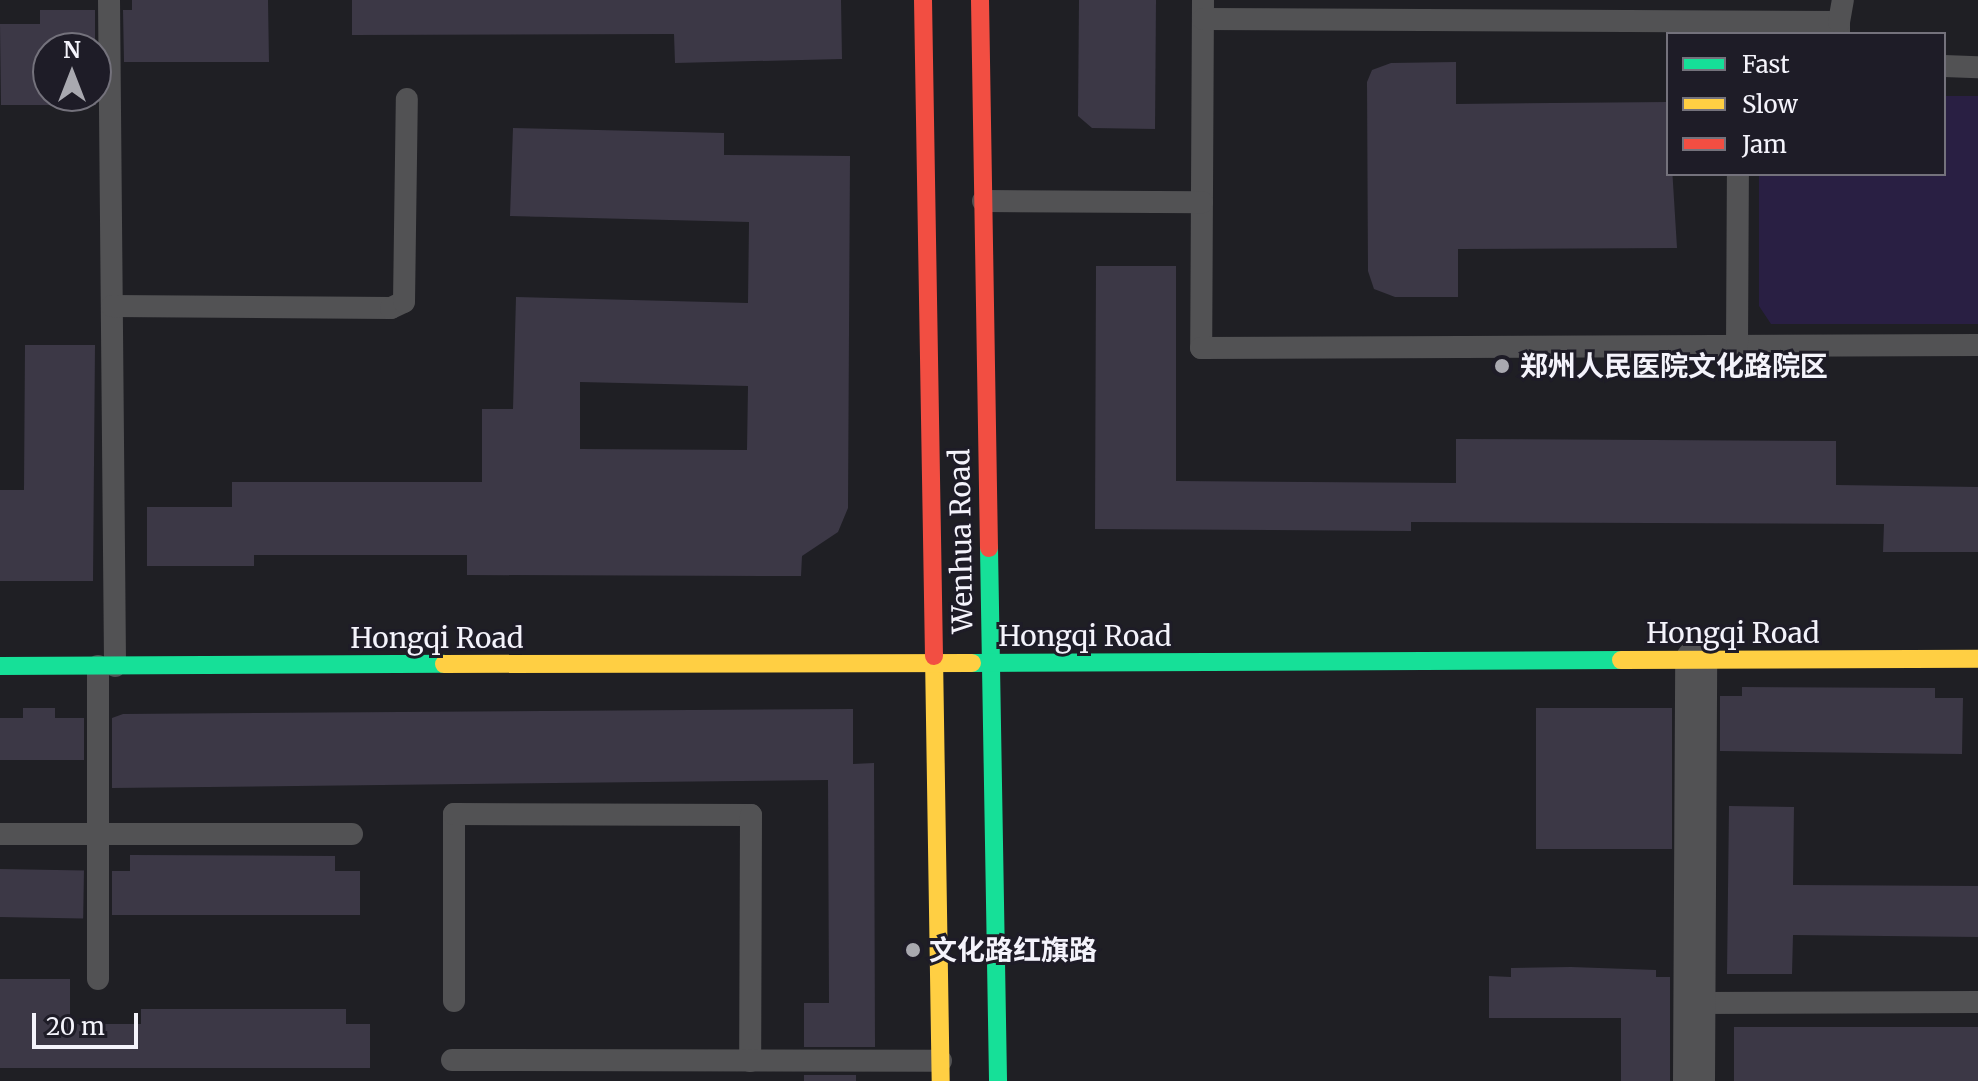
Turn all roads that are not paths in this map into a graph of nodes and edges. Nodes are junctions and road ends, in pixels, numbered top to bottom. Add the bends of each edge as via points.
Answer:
1 (109, 0) edge
2 (923, 0) edge
3 (980, 0) edge
4 (1203, 10) edge
5 (1415, 10) edge
6 (1840, 19) edge
7 (1739, 28) edge
8 (1946, 66) edge
9 (1978, 67) edge
10 (407, 99) dead end
11 (1738, 176) edge
12 (983, 201) junction
13 (1202, 202) junction
14 (112, 306) junction
15 (1978, 345) edge
16 (1737, 347) junction
17 (1978, 659) edge
18 (1696, 661) junction
19 (991, 665) junction
20 (0, 666) edge
21 (106, 666) junction
22 (934, 666) junction
23 (0, 834) edge
24 (98, 834) junction
25 (352, 834) dead end
26 (98, 979) dead end
27 (454, 1001) dead end
28 (1978, 1002) edge
29 (1694, 1003) junction
30 (452, 1060) dead end
31 (750, 1061) junction
32 (941, 1071) edge
33 (998, 1081) edge
34 (1694, 1081) edge

1 - 14 lane
2 - 22 main road, Wenhua Road
3 - 12 main road, Wenhua Road
4 - 5 lane
4 - 13 lane
5 - 7 lane
6 - 7 lane
8 - 9 lane
10 - 14 lane via 404,302 391,308
11 - 16 lane
12 - 13 lane
12 - 19 main road, Wenhua Road
13 - 16 lane via 1201,348
14 - 21 lane
15 - 16 lane
17 - 18 main road, Hongqi Road
18 - 19 main road, Hongqi Road
18 - 29 street
19 - 22 main road, Hongqi Road
19 - 33 main road, Wenhua Road
20 - 21 main road, Hongqi Road
21 - 22 main road, Hongqi Road
21 - 24 lane
22 - 32 main road, Wenhua Road
23 - 24 lane
24 - 25 lane
24 - 26 lane
27 - 31 lane via 454,814 751,815
28 - 29 lane
29 - 34 street
30 - 31 lane
31 - 32 lane

